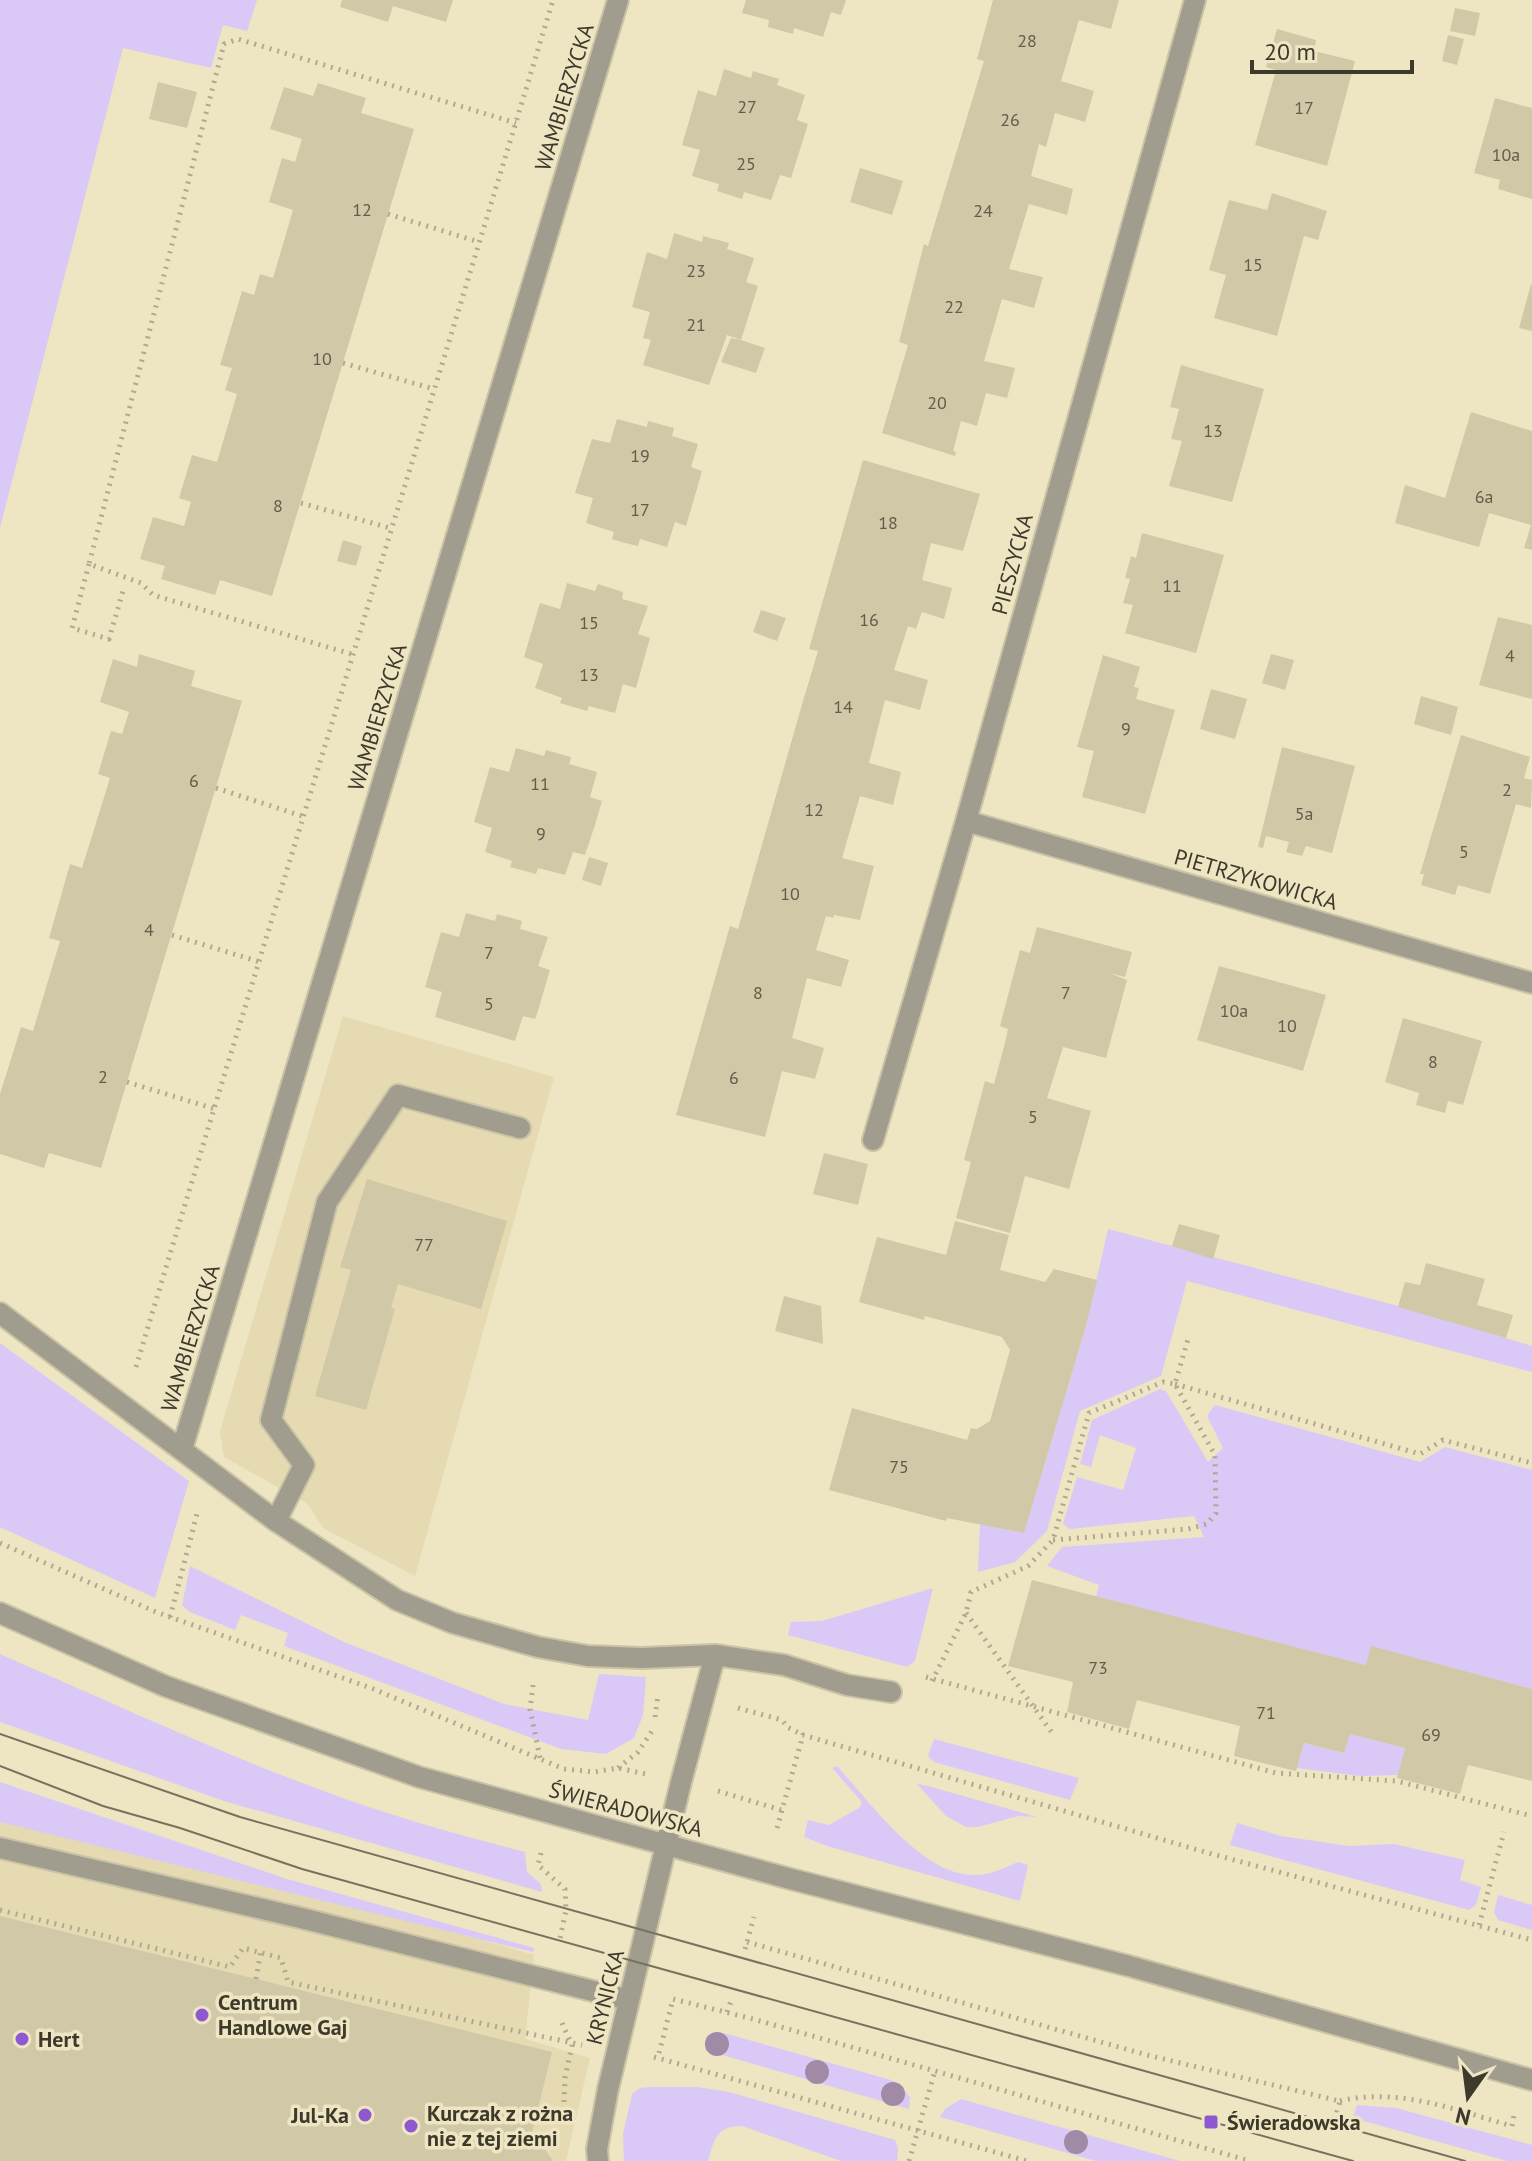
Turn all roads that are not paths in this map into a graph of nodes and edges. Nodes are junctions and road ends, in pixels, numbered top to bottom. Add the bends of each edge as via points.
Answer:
1 (618, 0) edge
2 (1195, 0) edge
3 (966, 821) junction
4 (1532, 983) edge
5 (520, 1128) dead end
6 (873, 1140) dead end
7 (0, 1313) edge
8 (182, 1449) junction
9 (276, 1521) junction
10 (0, 1613) edge
11 (715, 1655) junction
12 (891, 1692) dead end
13 (666, 1844) junction
14 (0, 1848) edge
15 (629, 2000) junction
16 (1532, 2080) edge
17 (598, 2161) edge

1 - 8 street, WAMBIERZYCKA
2 - 3 street, PIESZYCKA
3 - 4 street, PIETRZYKOWICKA
3 - 6 street, PIESZYCKA
5 - 9 street via 398,1095 327,1202 271,1420 304,1465
7 - 8 street
8 - 9 street
9 - 11 street via 397,1600 453,1623 588,1656
10 - 13 street, ŚWIERADOWSKA via 165,1686 419,1777
11 - 12 street via 784,1665
11 - 13 street, KRYNICKA
13 - 15 street, KRYNICKA
13 - 16 street, ŚWIERADOWSKA via 1129,1966
14 - 15 street
15 - 17 street, KRYNICKA

